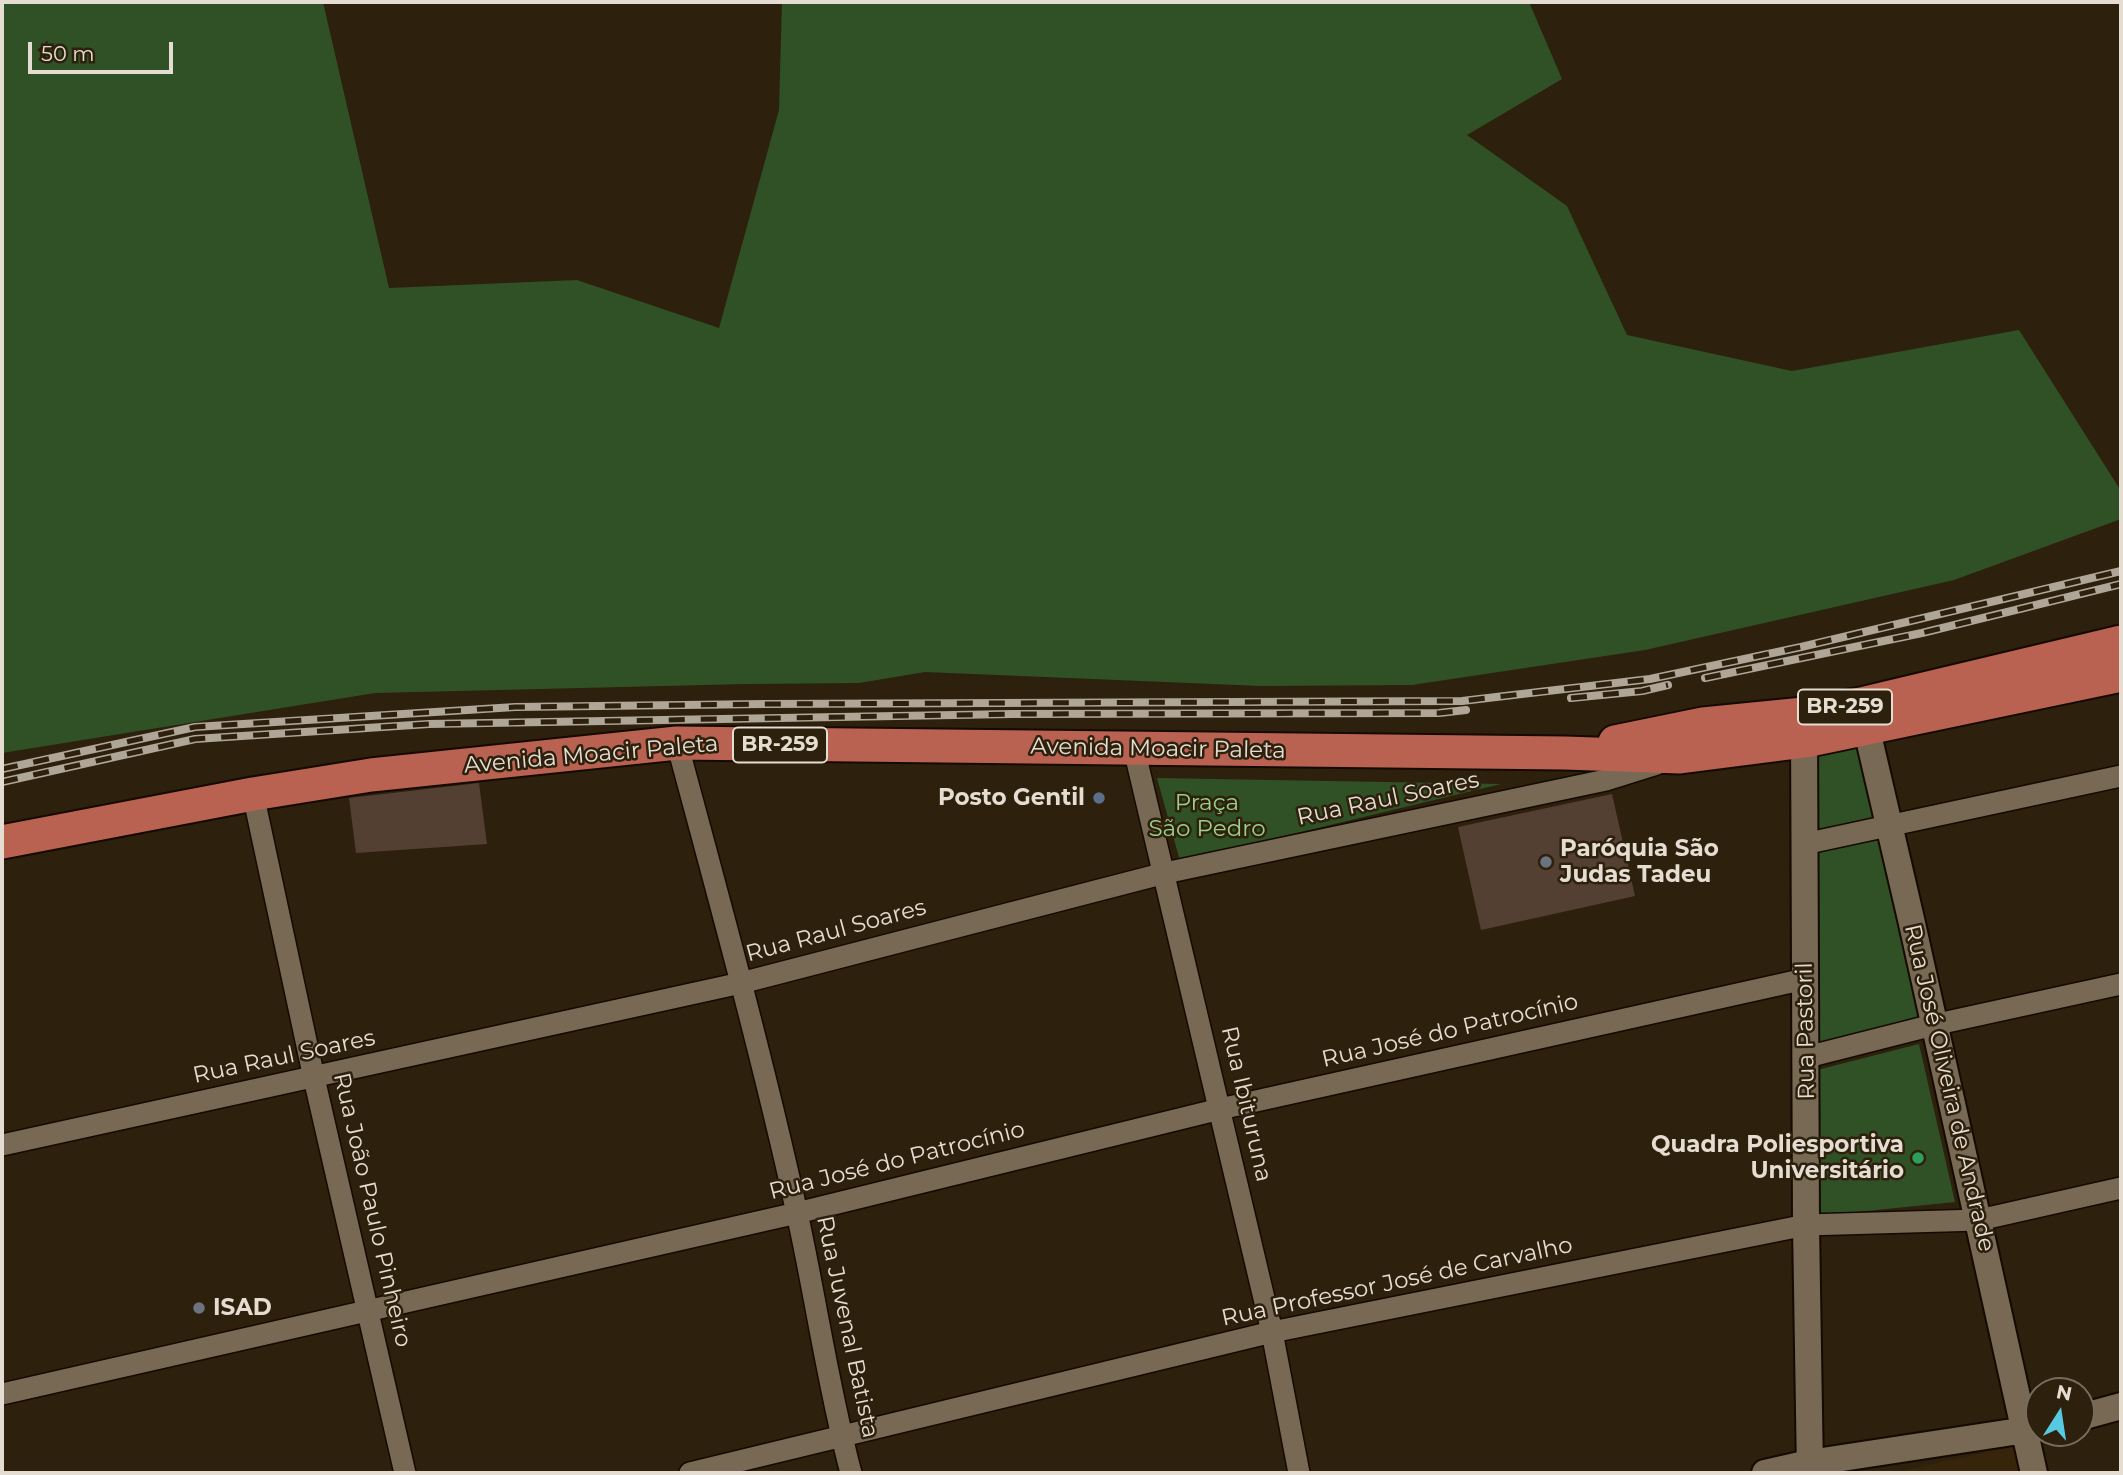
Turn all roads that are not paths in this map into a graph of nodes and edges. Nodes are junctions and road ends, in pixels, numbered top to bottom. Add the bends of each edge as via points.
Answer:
1 (2121, 642) edge
2 (2121, 675) edge
3 (1864, 716) junction
4 (1804, 727) junction
5 (677, 743) junction
6 (1133, 749) junction
7 (1565, 753) junction
8 (1680, 757) junction
9 (2121, 776) edge
10 (253, 794) junction
11 (1889, 828) junction
12 (2, 842) edge
13 (1804, 844) junction
14 (1165, 873) junction
15 (1805, 979) junction
16 (741, 983) junction
17 (2121, 984) edge
18 (1933, 1025) junction
19 (1807, 1057) junction
20 (314, 1077) junction
21 (1220, 1109) junction
22 (2, 1145) edge
23 (2121, 1188) edge
24 (797, 1213) junction
25 (1979, 1220) junction
26 (1806, 1225) junction
27 (369, 1311) junction
28 (1272, 1332) junction
29 (2, 1394) edge
30 (2025, 1402) edge
31 (2121, 1406) edge
32 (2095, 1413) edge
33 (2025, 1431) edge
34 (841, 1436) junction
35 (2033, 1447) edge
36 (1810, 1468) edge
37 (405, 1473) edge
38 (690, 1473) edge
39 (851, 1473) edge
40 (1300, 1473) edge
41 (1765, 1473) edge
42 (2034, 1473) edge

1 - 3 main road, Avenida Moacir Paleta / BR-259
2 - 3 main road, Avenida Moacir Paleta / BR-259
3 - 4 main road, Avenida Moacir Paleta / BR-259
3 - 11 street, Rua José Oliveira de Andrade
4 - 7 main road, Avenida Moacir Paleta / BR-259 via 1703,724
4 - 8 main road, Avenida Moacir Paleta / BR-259
4 - 13 street, Rua Pastoril
5 - 6 main road, Avenida Moacir Paleta / BR-259
5 - 10 main road, Avenida Moacir Paleta / BR-259 via 372,775
5 - 16 street, Rua Juvenal Batista
6 - 7 main road, Avenida Moacir Paleta / BR-259
6 - 14 street, Rua Ibituruna
7 - 8 main road, Avenida Moacir Paleta / BR-259
8 - 14 street, Rua Raul Soares via 1606,780
9 - 11 street
10 - 12 main road, Avenida Moacir Paleta / BR-259
10 - 20 street, Rua João Paulo Pinheiro
11 - 13 street
11 - 18 street, Rua José Oliveira de Andrade
13 - 15 street, Rua Pastoril
14 - 16 street, Rua Raul Soares
14 - 21 street, Rua Ibituruna
15 - 19 street, Rua Pastoril
15 - 21 street, Rua José do Patrocínio
16 - 20 street, Rua Raul Soares
16 - 24 street, Rua Juvenal Batista
17 - 18 street
18 - 19 street
18 - 25 street, Rua José Oliveira de Andrade
19 - 26 street, Rua Pastoril
20 - 22 street, Rua Raul Soares
20 - 27 street, Rua João Paulo Pinheiro
21 - 24 street, Rua José do Patrocínio
21 - 28 street, Rua Ibituruna
23 - 25 street, Rua Professor José de Carvalho
24 - 27 street, Rua José do Patrocínio
24 - 34 street, Rua Juvenal Batista
25 - 26 street, Rua Professor José de Carvalho
25 - 30 street, Rua José Oliveira de Andrade
26 - 28 street, Rua Professor José de Carvalho
26 - 36 street, Rua Pastoril
27 - 29 street, Rua José do Patrocínio
27 - 37 street, Rua João Paulo Pinheiro
28 - 34 street, Rua Professor José de Carvalho
28 - 40 street, Rua Ibituruna
31 - 32 street
33 - 36 street
34 - 38 street, Rua Professor José de Carvalho
34 - 39 street, Rua Juvenal Batista
35 - 42 street, Rua José Oliveira de Andrade
36 - 41 street

